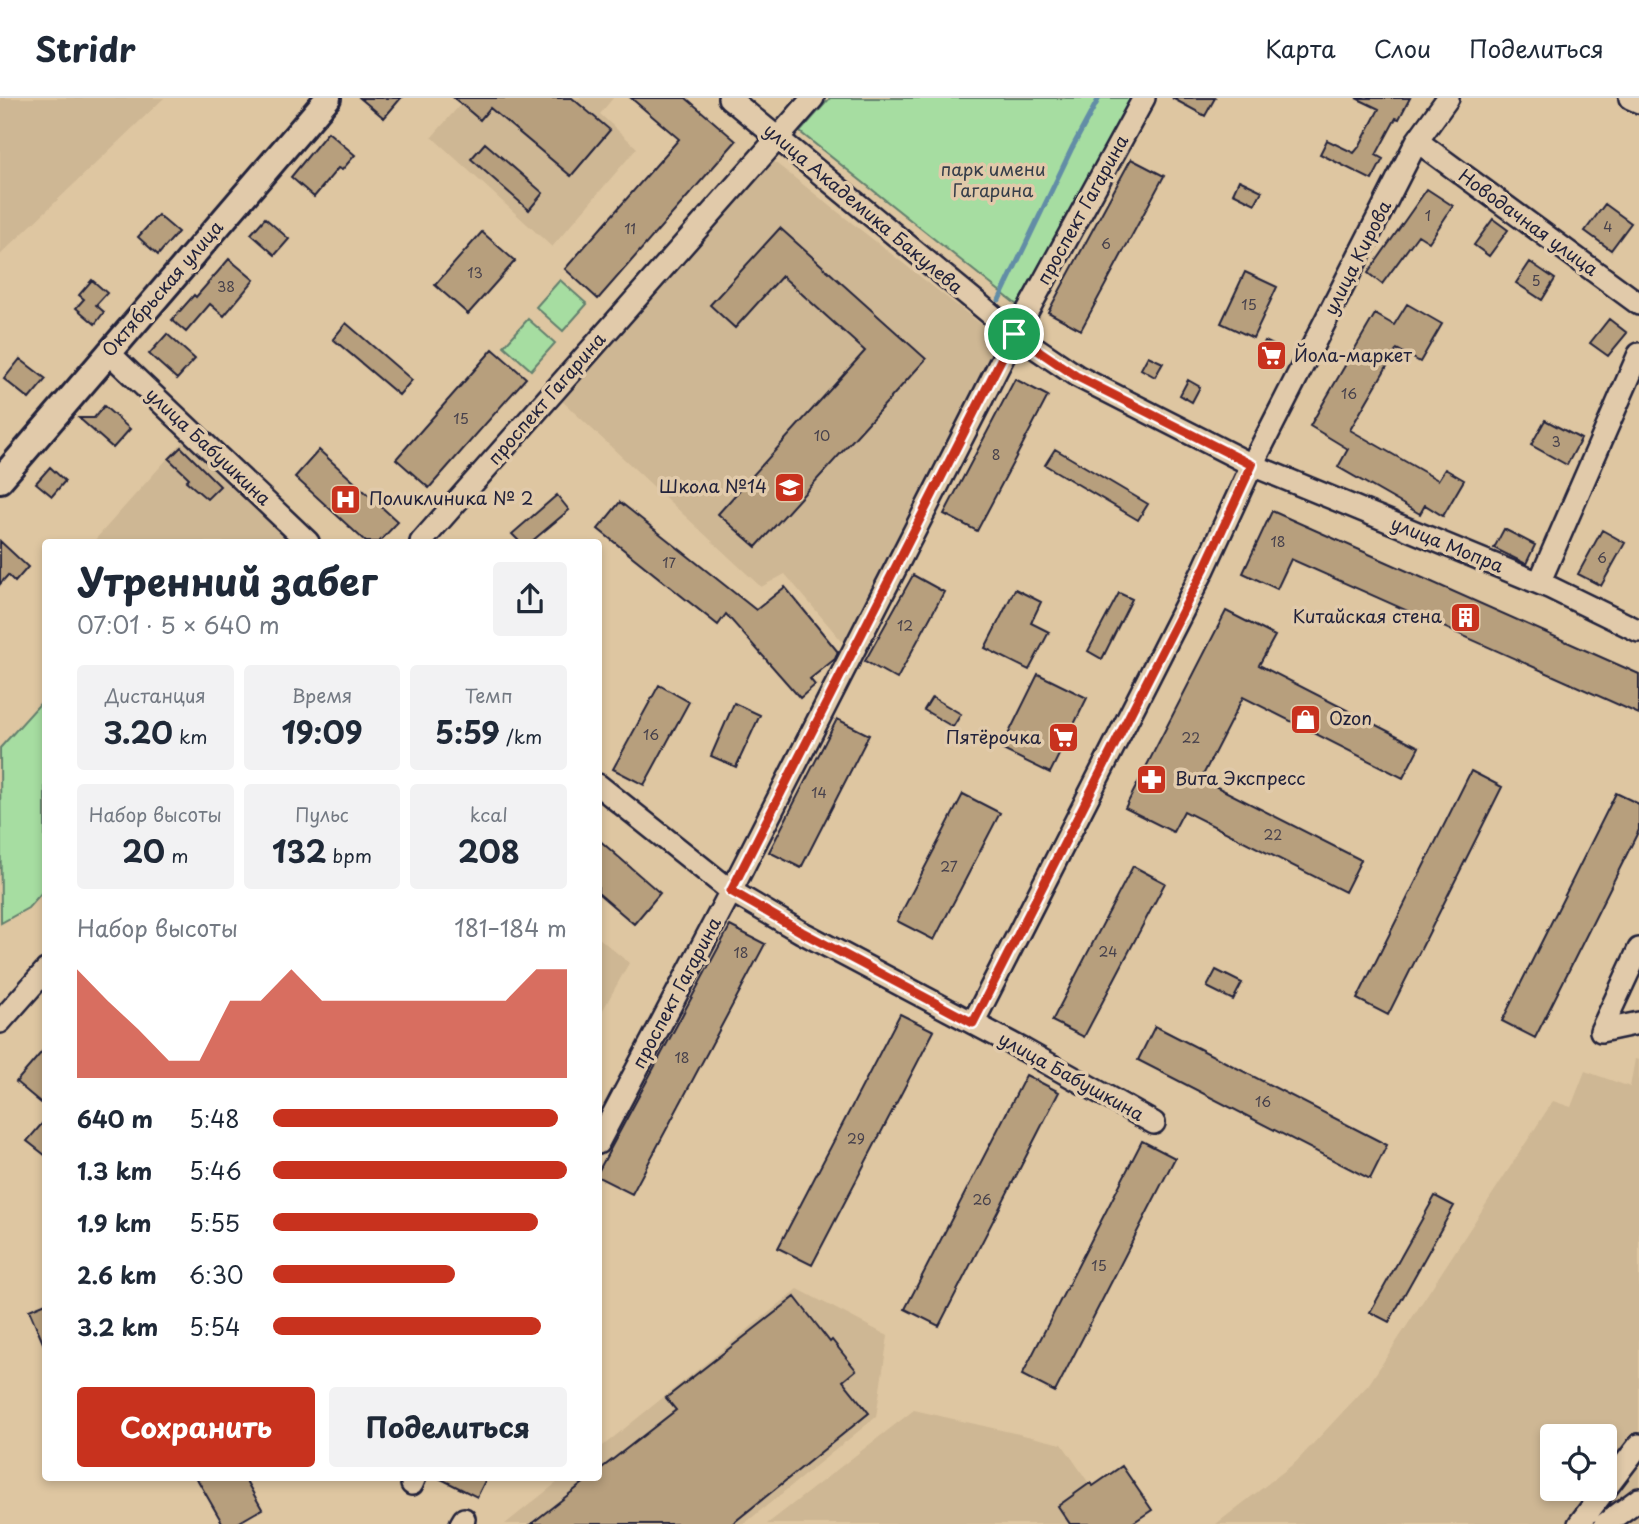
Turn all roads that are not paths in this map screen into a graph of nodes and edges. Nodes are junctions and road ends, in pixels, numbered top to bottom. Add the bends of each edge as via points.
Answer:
1 (328, 98) edge
2 (729, 98) edge
3 (813, 98) edge
4 (1144, 98) edge
5 (1448, 98) edge
6 (1630, 98) edge
7 (1639, 102) edge
8 (777, 139) junction
9 (1417, 141) junction
10 (1639, 304) edge
11 (1014, 334) junction
12 (108, 352) junction
13 (1639, 354) edge
14 (1252, 465) junction
15 (0, 480) edge
16 (305, 539) edge
17 (424, 539) edge
18 (1539, 583) junction
19 (1639, 631) edge
20 (602, 788) edge
21 (731, 891) junction
22 (1639, 949) edge
23 (42, 975) edge
24 (0, 1022) edge
25 (973, 1023) junction
26 (1639, 1023) edge
27 (1154, 1123) dead end
28 (602, 1135) edge
29 (1639, 1445) edge
30 (1639, 1499) edge
31 (1579, 1524) edge
32 (1605, 1524) edge

1 - 12 street, Октябрьская улица
2 - 8 street, улица Академика Бакулева
3 - 8 street, проспект Гагарина
4 - 11 street, проспект Гагарина
5 - 9 street, улица Кирова
6 - 7 street
8 - 11 street, улица Академика Бакулева
8 - 17 street, проспект Гагарина
9 - 10 street, Новодачная улица
9 - 14 street, улица Кирова
11 - 14 street, улица Академика Бакулева via 1076,376
11 - 21 street, проспект Гагарина
12 - 15 street, Октябрьская улица
12 - 16 street, улица Бабушкина
13 - 18 street
14 - 18 street, улица Мопра
14 - 25 street, улица Кирова via 1204,569
18 - 19 street, улица Мопра
20 - 21 street, улица Бабушкина
21 - 25 street, улица Бабушкина
21 - 28 street, проспект Гагарина
22 - 26 street via 1601,1031
23 - 24 street
25 - 27 street, улица Бабушкина
29 - 31 street
30 - 32 street

